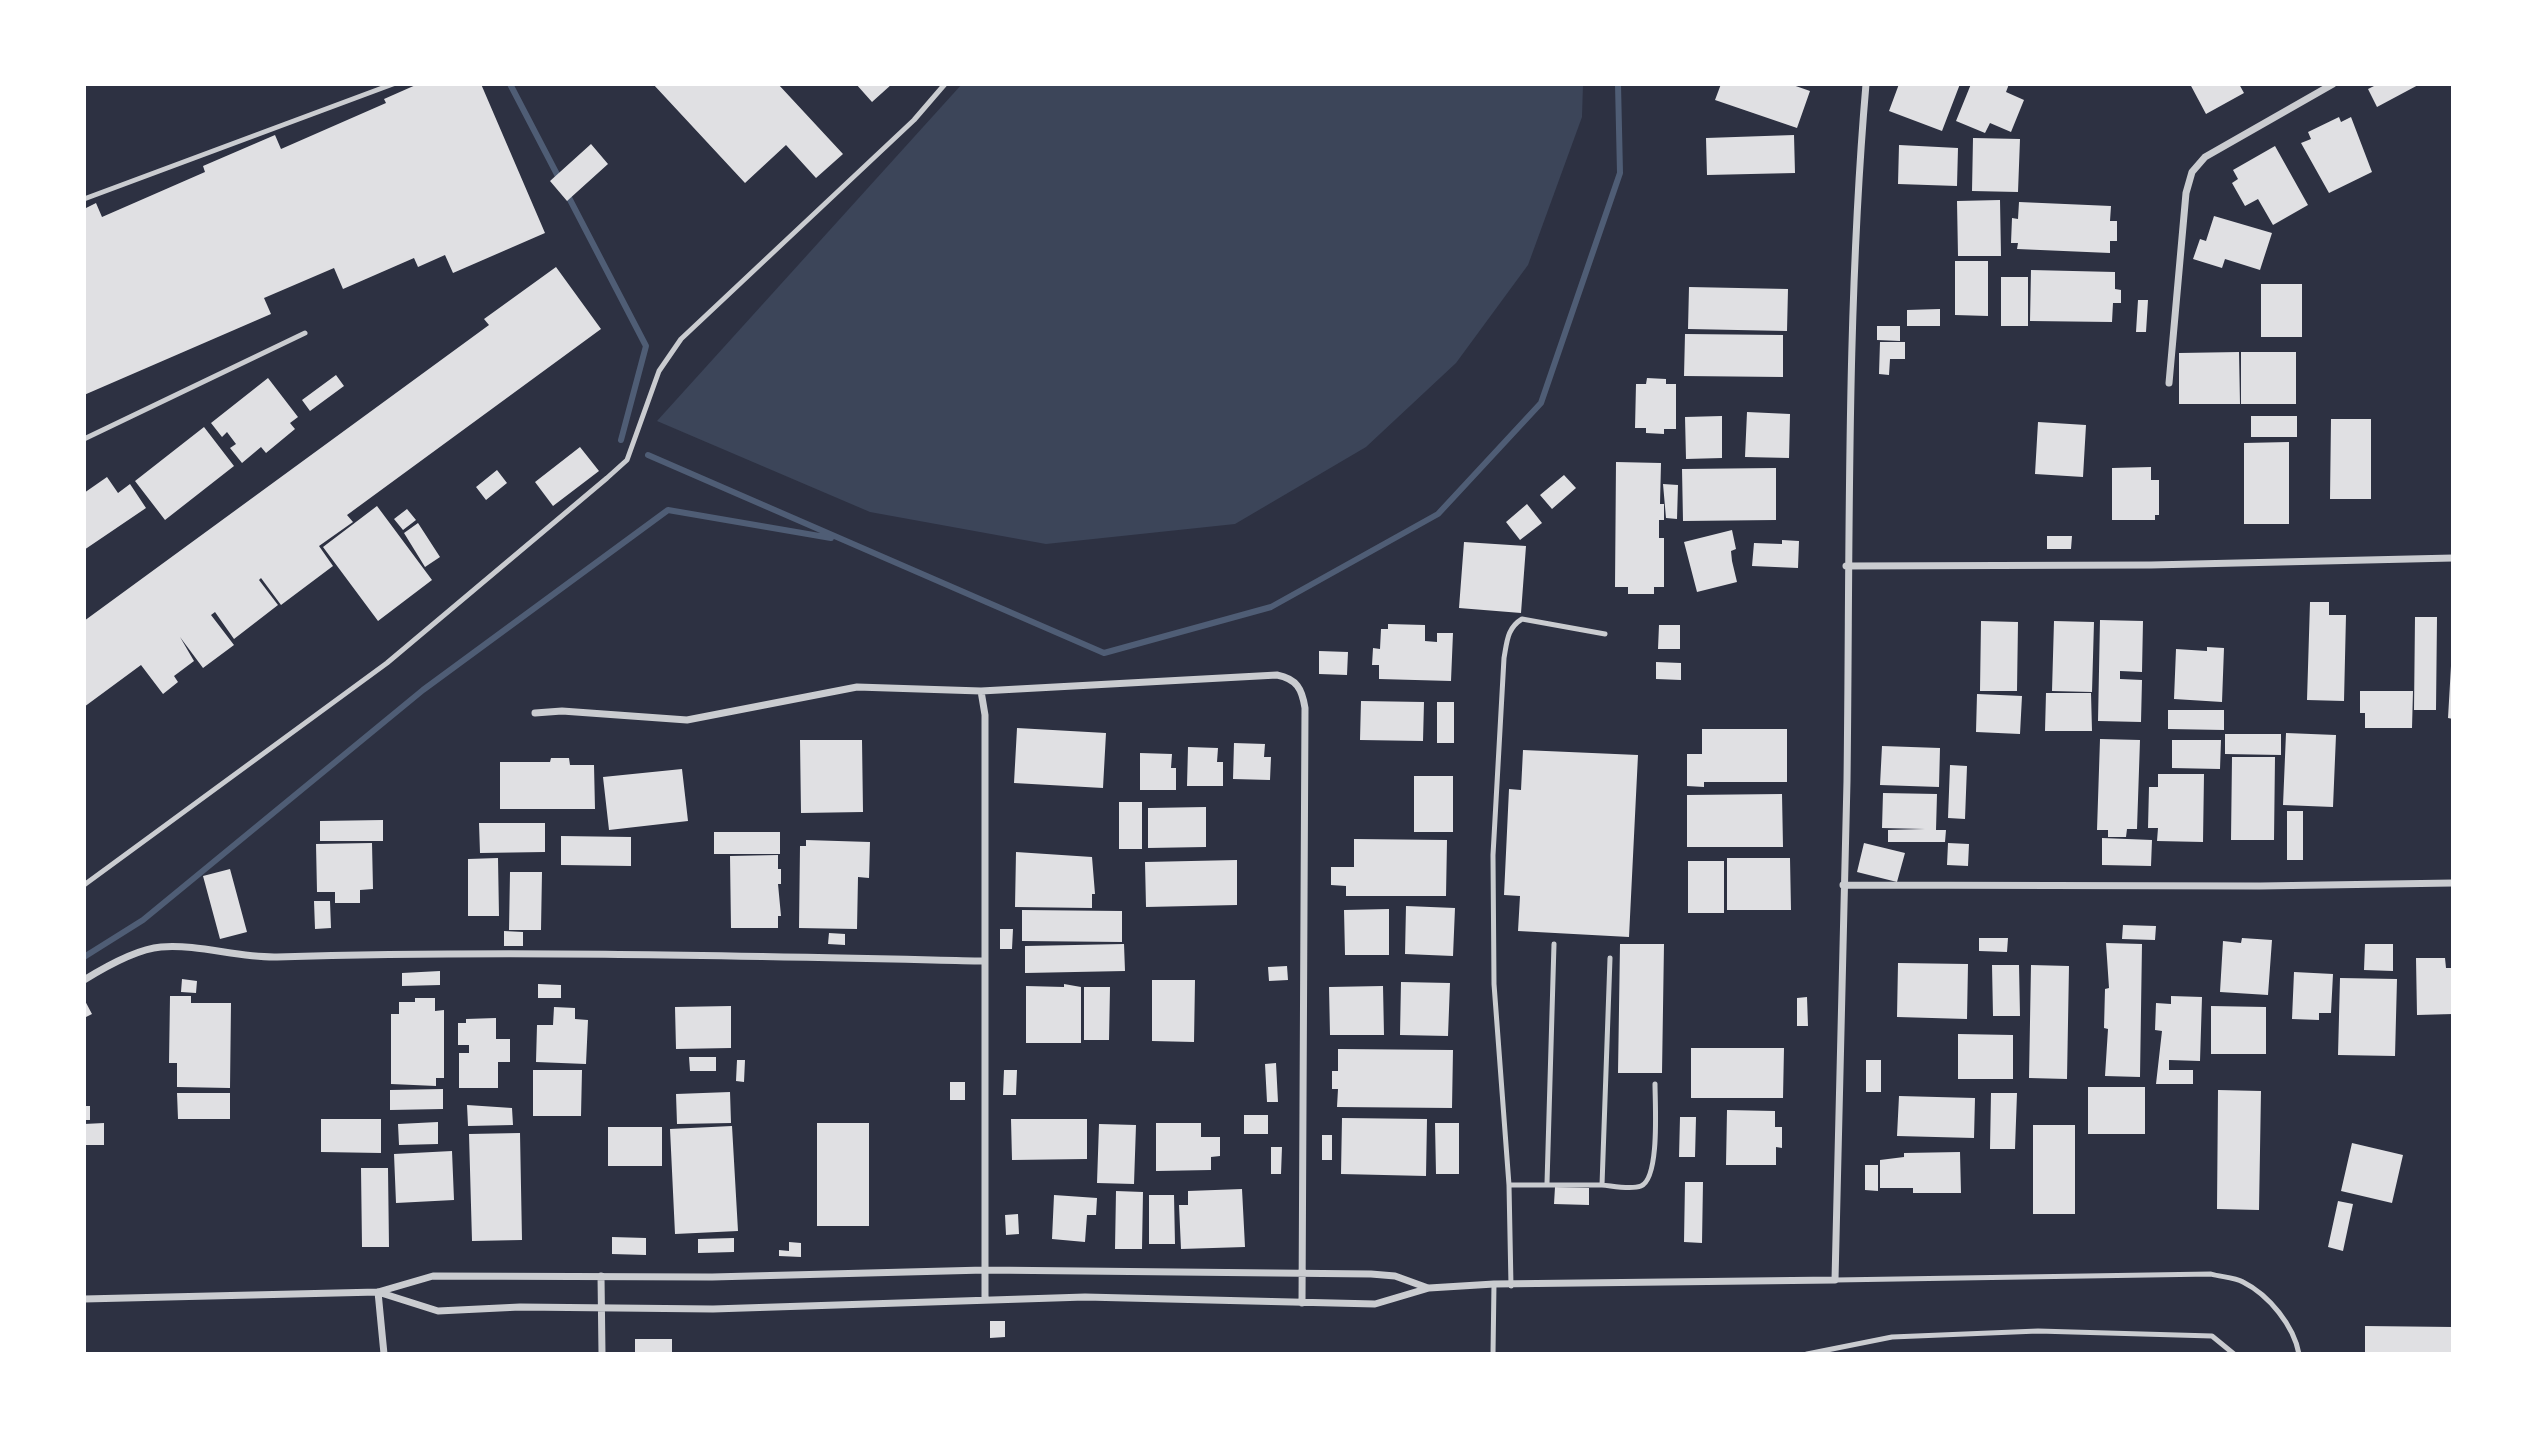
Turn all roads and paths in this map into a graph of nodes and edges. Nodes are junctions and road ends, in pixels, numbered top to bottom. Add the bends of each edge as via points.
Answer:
1 (393, 84) edge
2 (945, 84) edge
3 (1866, 84) edge
4 (2333, 84) edge
5 (84, 199) edge
6 (305, 333) dead end
7 (2169, 383) dead end
8 (84, 439) edge
9 (2453, 558) edge
10 (1846, 566) junction
11 (1605, 634) dead end
12 (981, 691) junction
13 (535, 713) dead end
14 (2453, 883) edge
15 (84, 885) edge
16 (1843, 885) junction
17 (1554, 944) dead end
18 (1610, 958) dead end
19 (984, 961) junction
20 (84, 980) edge
21 (1656, 1084) dead end
22 (1547, 1183) junction
23 (1508, 1185) junction
24 (1602, 1185) junction
25 (985, 1270) junction
26 (1301, 1275) junction
27 (601, 1276) junction
28 (1835, 1280) junction
29 (1494, 1284) junction
30 (1511, 1286) junction
31 (1429, 1288) junction
32 (378, 1292) junction
33 (84, 1299) edge
34 (985, 1299) junction
35 (1301, 1303) junction
36 (601, 1307) junction
37 (384, 1354) edge
38 (602, 1354) edge
39 (1493, 1354) edge
40 (1807, 1354) edge
41 (2234, 1354) edge
42 (2299, 1354) edge

1 - 5 lane
2 - 15 lane via 914,120 681,339 659,371 627,460 387,663
3 - 10 street
4 - 7 street via 2205,157 2192,173 2186,193
6 - 8 lane
9 - 10 street
10 - 16 street
11 - 23 lane via 1522,619 1509,632 1504,658 1493,855 1494,984
12 - 13 street via 857,687 687,720
12 - 19 street via 985,715
12 - 26 street via 1277,675 1287,677 1302,691
14 - 16 street
16 - 28 street
17 - 22 lane
18 - 24 lane
19 - 20 street via 461,952 256,957 159,947
19 - 25 street
21 - 24 lane via 1653,1167 1646,1183 1638,1187
22 - 23 lane
22 - 24 lane
23 - 30 lane
25 - 26 street
25 - 27 street
25 - 34 street
26 - 31 street via 1395,1276
26 - 35 street
27 - 32 street via 433,1276
27 - 36 street
28 - 30 street
28 - 42 lane via 2211,1275 2243,1282 2279,1311
29 - 30 street
29 - 31 street
29 - 39 lane
31 - 35 street via 1375,1304
32 - 33 street
32 - 36 street via 438,1311
32 - 37 street
34 - 35 street
34 - 36 street via 713,1309
36 - 38 street
40 - 41 lane via 1892,1337 2038,1331 2212,1336

